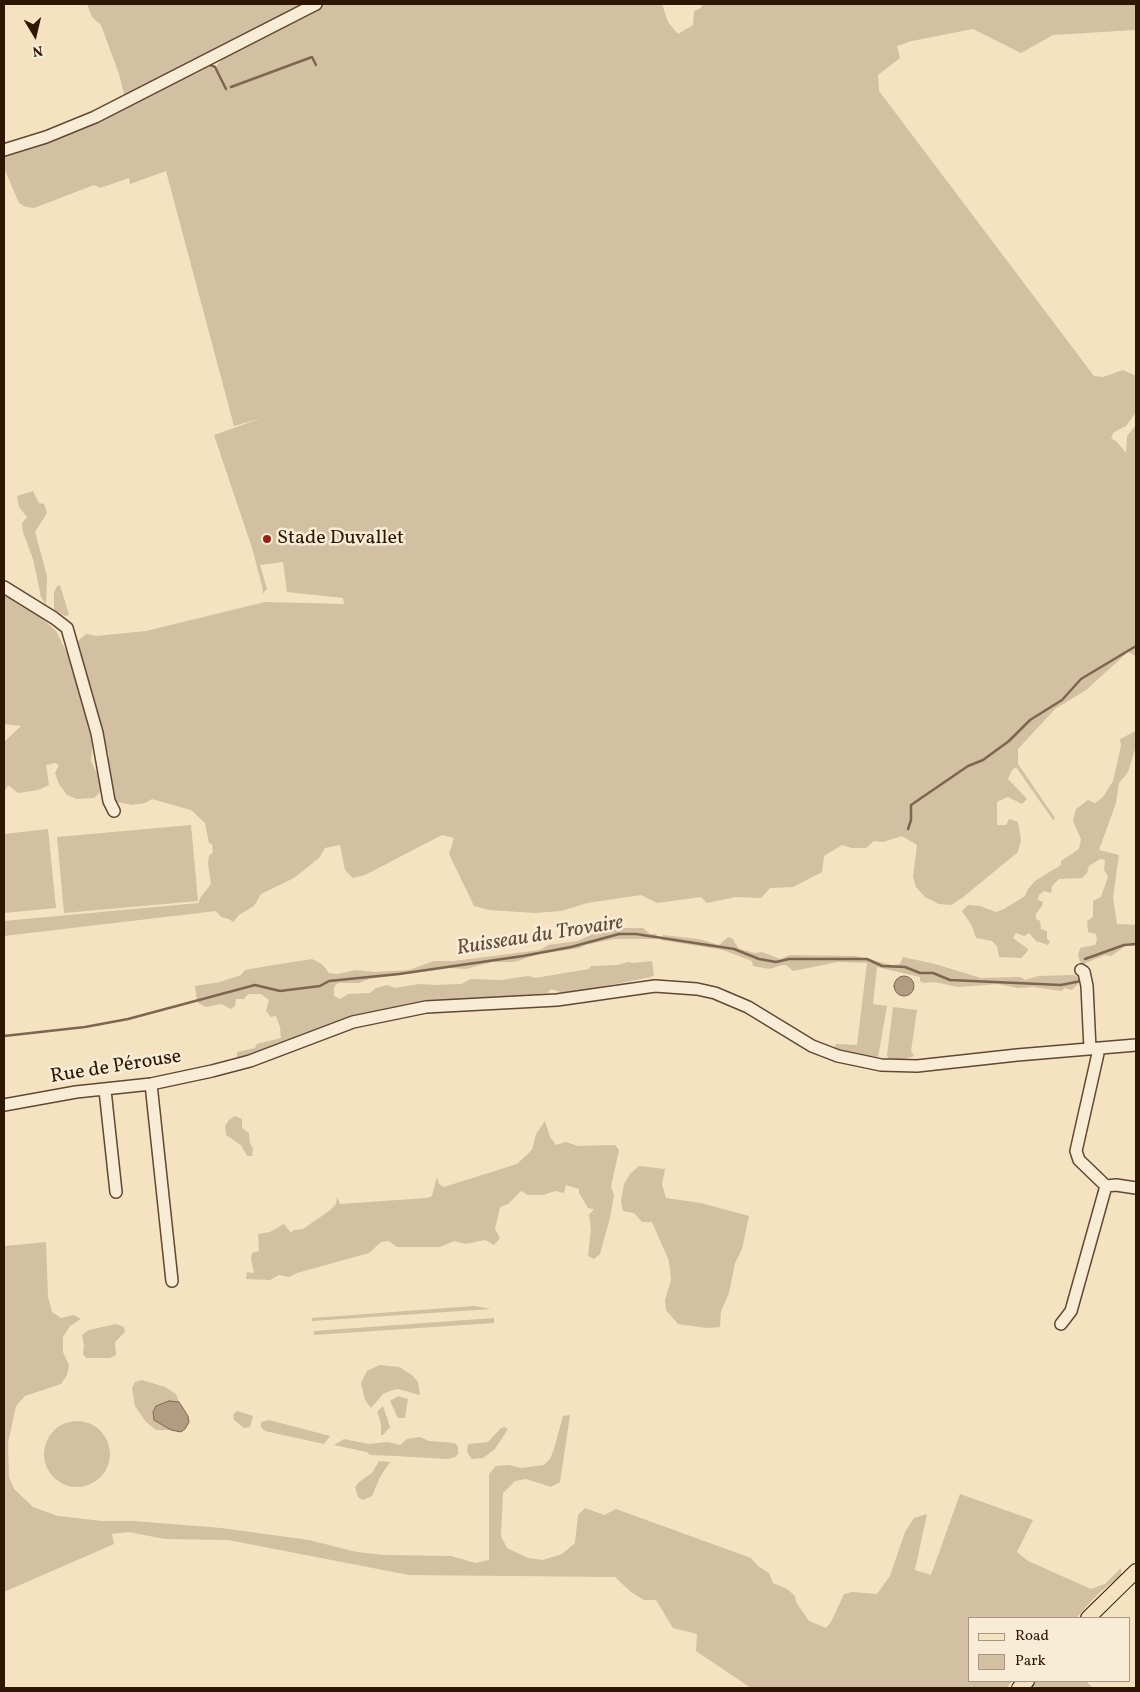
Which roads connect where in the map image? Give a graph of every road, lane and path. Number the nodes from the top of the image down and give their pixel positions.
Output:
1 (316, 4) edge
2 (4, 150) edge
3 (4, 587) edge
4 (114, 811) dead end
5 (1081, 970) dead end
6 (1136, 1045) edge
7 (1095, 1049) junction
8 (151, 1084) junction
9 (105, 1090) junction
10 (4, 1105) edge
11 (1106, 1186) junction
12 (1136, 1188) edge
13 (116, 1192) dead end
14 (172, 1281) dead end
15 (1061, 1324) dead end
16 (1136, 1571) edge
17 (1089, 1617) edge

1 - 2 street
3 - 4 street
5 - 7 street
6 - 7 street, Rue de Pérouse
7 - 8 street, Rue de Pérouse
7 - 11 street
8 - 9 street, Rue de Pérouse
8 - 14 street
9 - 10 street, Rue de Pérouse
9 - 13 street
11 - 12 street
11 - 15 street
16 - 17 main road

